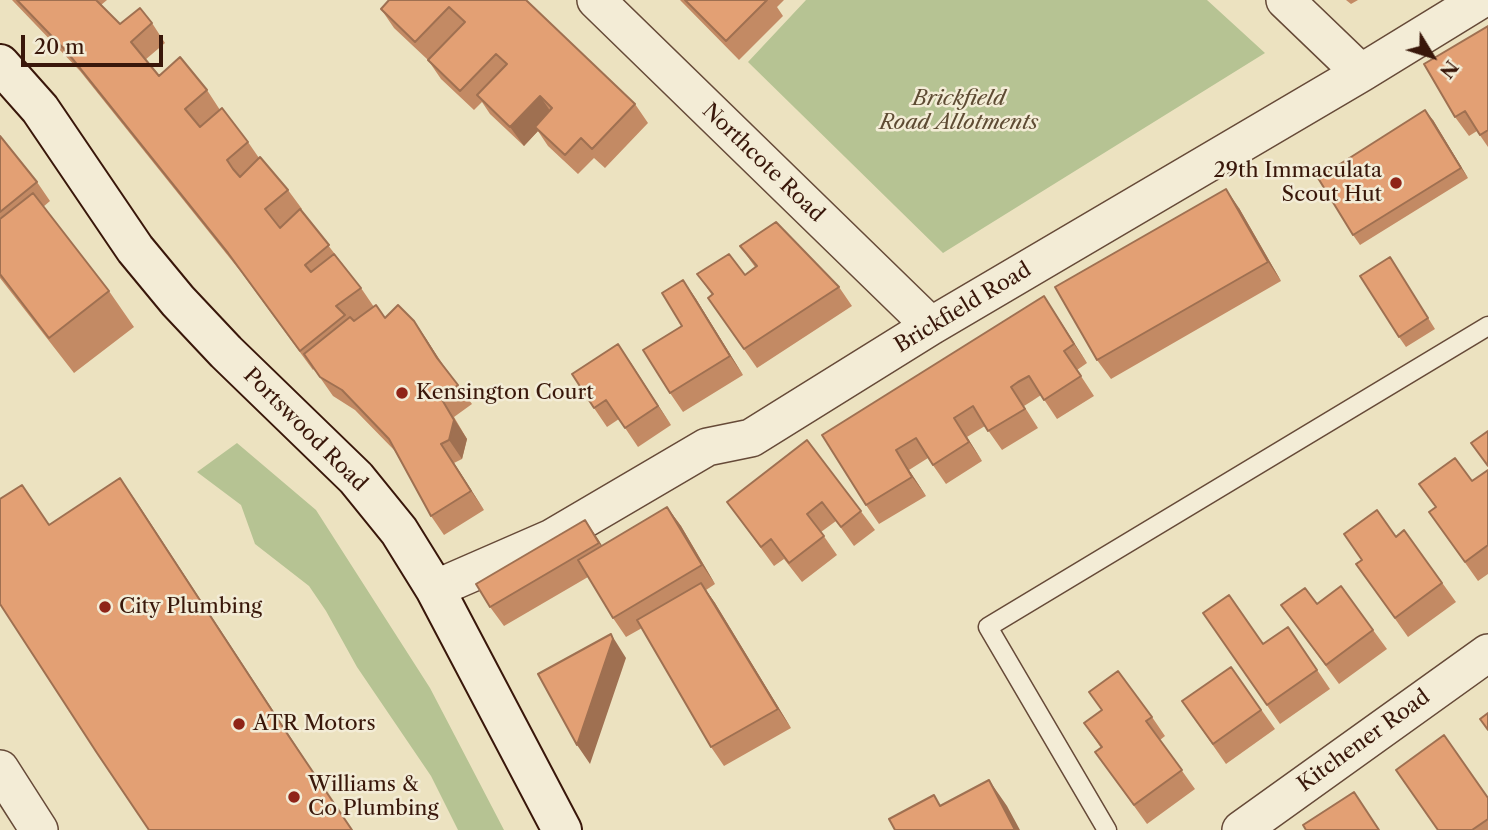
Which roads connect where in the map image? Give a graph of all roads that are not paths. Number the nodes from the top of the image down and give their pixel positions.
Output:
1 (596, 0) edge
2 (1285, 0) edge
3 (1480, 0) edge
4 (0, 64) edge
5 (1361, 73) junction
6 (931, 326) junction
7 (1488, 326) edge
8 (435, 589) junction
9 (1488, 653) edge
10 (0, 769) edge
11 (39, 830) edge
12 (562, 830) edge
13 (1107, 830) edge
14 (1241, 830) edge

1 - 6 street, Northcote Road
2 - 5 street
3 - 5 street, Brickfield Road
4 - 8 street, Portswood Road
5 - 6 street, Brickfield Road
6 - 8 street, Brickfield Road
7 - 13 lane
8 - 12 street, Portswood Road
9 - 14 street, Kitchener Road
10 - 11 street

